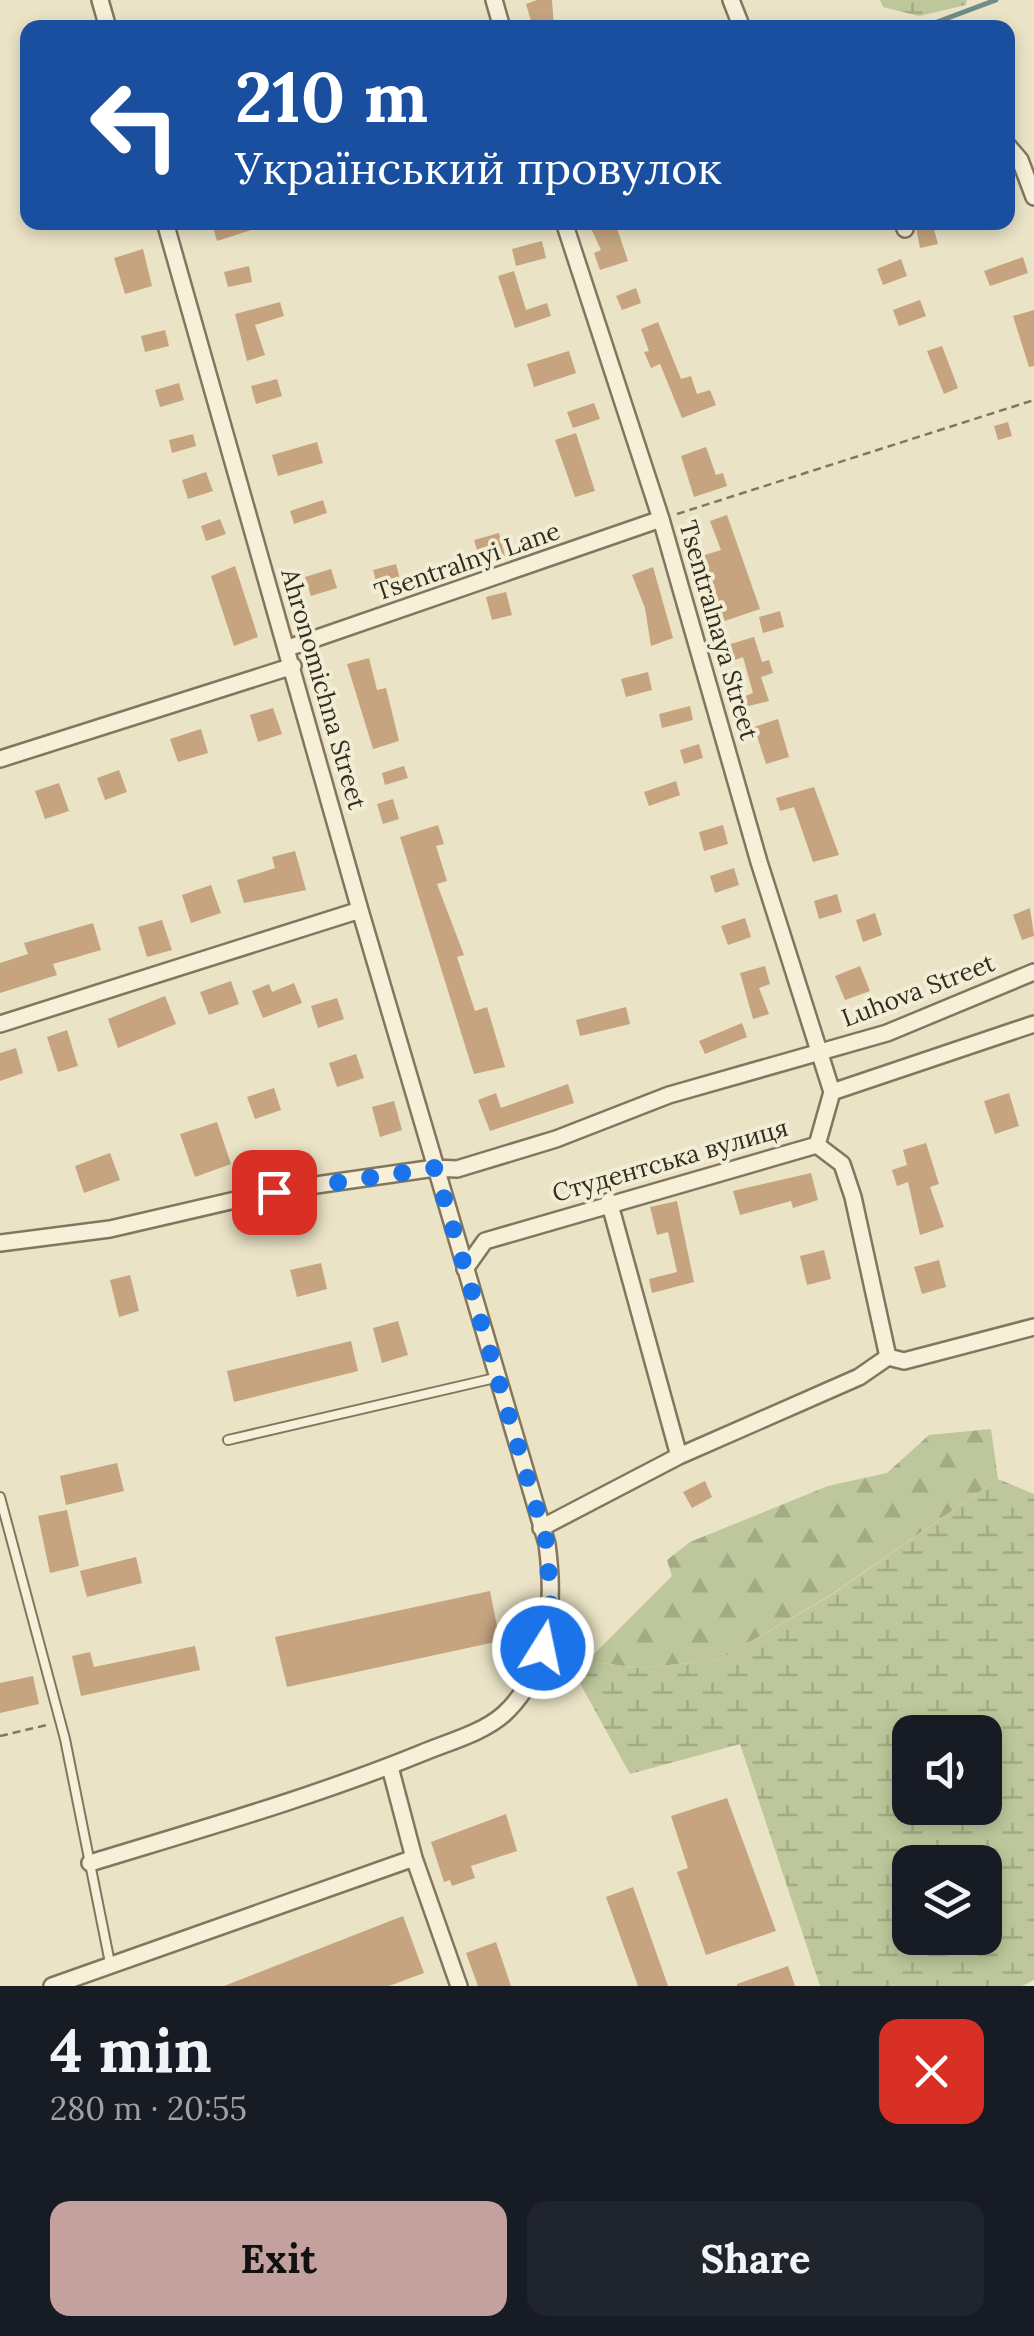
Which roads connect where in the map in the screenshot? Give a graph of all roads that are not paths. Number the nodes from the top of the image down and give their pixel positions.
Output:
1 (1015, 157) edge
2 (1034, 197) edge
3 (168, 230) edge
4 (567, 230) edge
5 (661, 519) junction
6 (288, 648) junction
7 (293, 666) junction
8 (0, 759) edge
9 (360, 910) junction
10 (1034, 972) edge
11 (0, 1024) edge
12 (1034, 1024) edge
13 (819, 1053) junction
14 (832, 1092) junction
15 (817, 1144) junction
16 (435, 1168) junction
17 (609, 1201) junction
18 (0, 1242) edge
19 (465, 1268) junction
20 (1034, 1327) edge
21 (888, 1357) junction
22 (495, 1378) junction
23 (228, 1440) dead end
24 (679, 1456) junction
25 (0, 1498) edge
26 (541, 1528) junction
27 (390, 1767) junction
28 (414, 1858) junction
29 (90, 1864) junction
30 (110, 1963) junction
31 (52, 1986) edge
32 (459, 1986) edge

1 - 2 street
3 - 6 street, Ahronomichna Street
4 - 5 street, Tsentralnaya Street
5 - 6 street, Tsentralnyi Lane
5 - 13 street, Tsentralnaya Street
6 - 7 street, Ahronomichna Street
7 - 8 street
7 - 9 street, Ahronomichna Street
9 - 11 street
9 - 16 street, Ahronomichna Street
10 - 13 street, Luhova Street
12 - 14 street
13 - 14 street, Tsentralnaya Street
13 - 16 street, Luhova Street
14 - 15 street, Студентська вулиця
15 - 17 street, Студентська вулиця
15 - 21 street
16 - 18 street, Luhova Street
16 - 19 street, Ahronomichna Street
17 - 19 street, Студентська вулиця
17 - 24 street
19 - 22 street, Ahronomichna Street
20 - 21 street
21 - 24 street
22 - 23 lane
22 - 26 street, Ahronomichna Street
24 - 26 street
25 - 29 lane
26 - 27 street, Ahronomichna Street
27 - 28 street
27 - 29 street, Ahronomichna Street
28 - 30 street
28 - 32 street
29 - 30 lane
30 - 31 street

